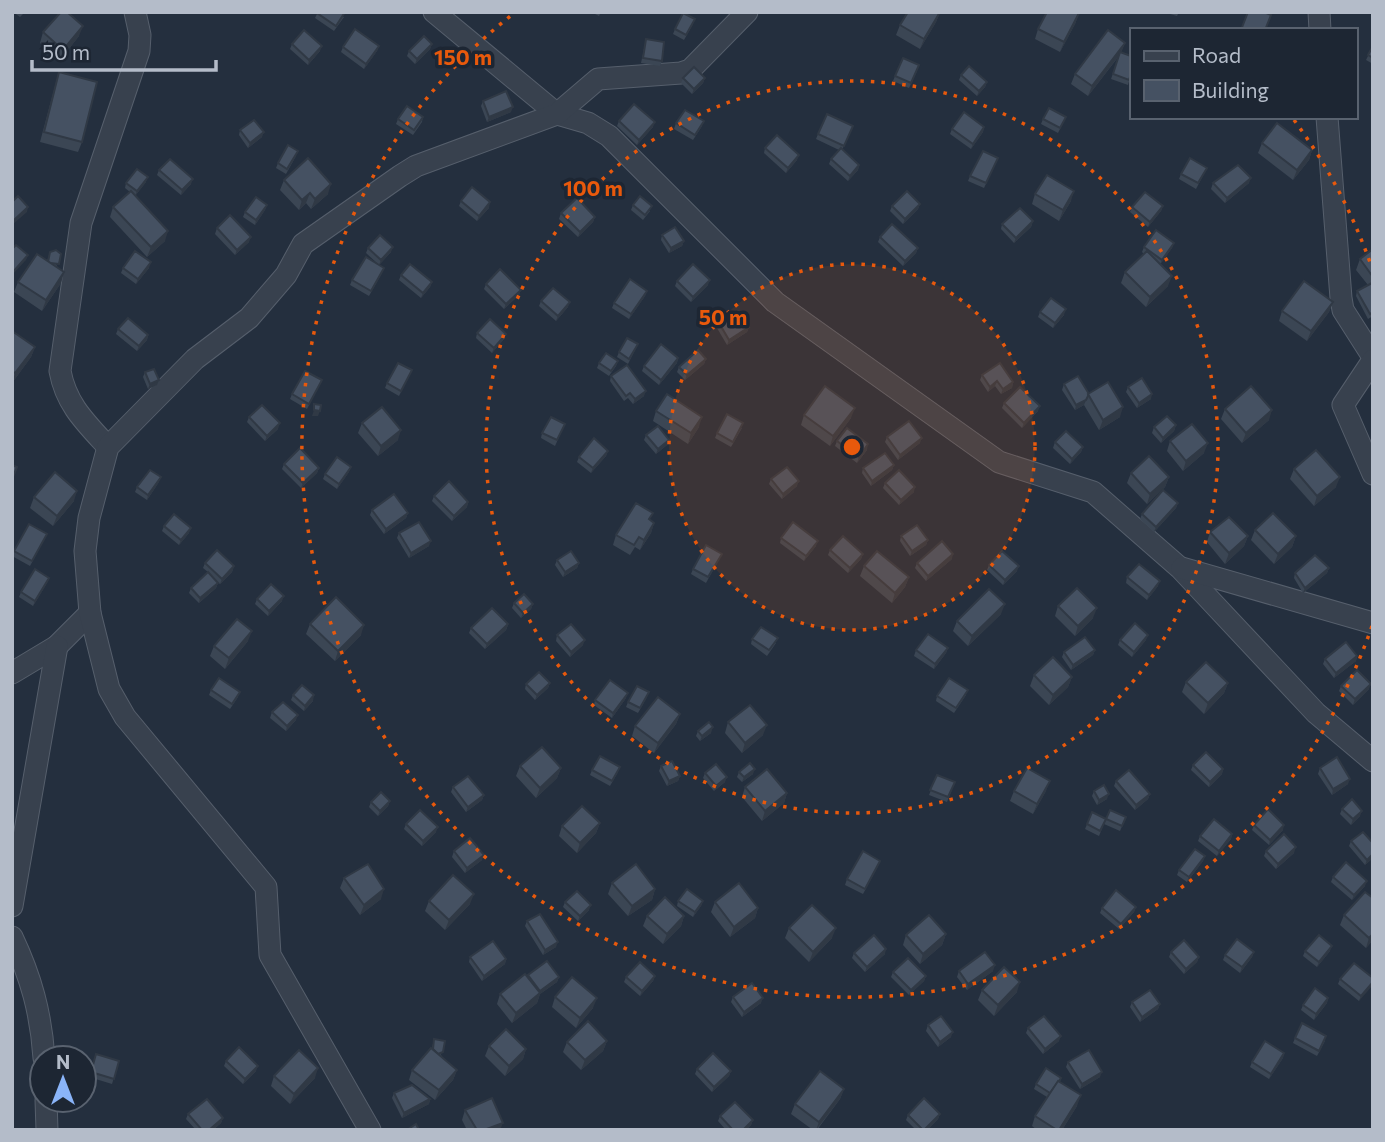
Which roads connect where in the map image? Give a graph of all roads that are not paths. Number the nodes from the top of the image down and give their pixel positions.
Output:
1 (135, 12) edge
2 (435, 12) edge
3 (747, 12) edge
4 (557, 114) junction
5 (1327, 119) edge
6 (1373, 359) edge
7 (108, 447) junction
8 (1373, 474) edge
9 (1180, 568) junction
10 (90, 613) junction
11 (1373, 623) edge
12 (57, 646) junction
13 (12, 673) edge
14 (1373, 761) edge
15 (12, 906) edge
16 (12, 937) edge
17 (42, 1044) edge
18 (370, 1130) edge

1 - 7 street
2 - 4 street
3 - 4 street
4 - 7 street
4 - 9 street
5 - 6 street
6 - 8 street
7 - 10 street
9 - 11 street
9 - 14 street
10 - 12 street
10 - 18 street
12 - 13 street
12 - 15 street
16 - 17 street

